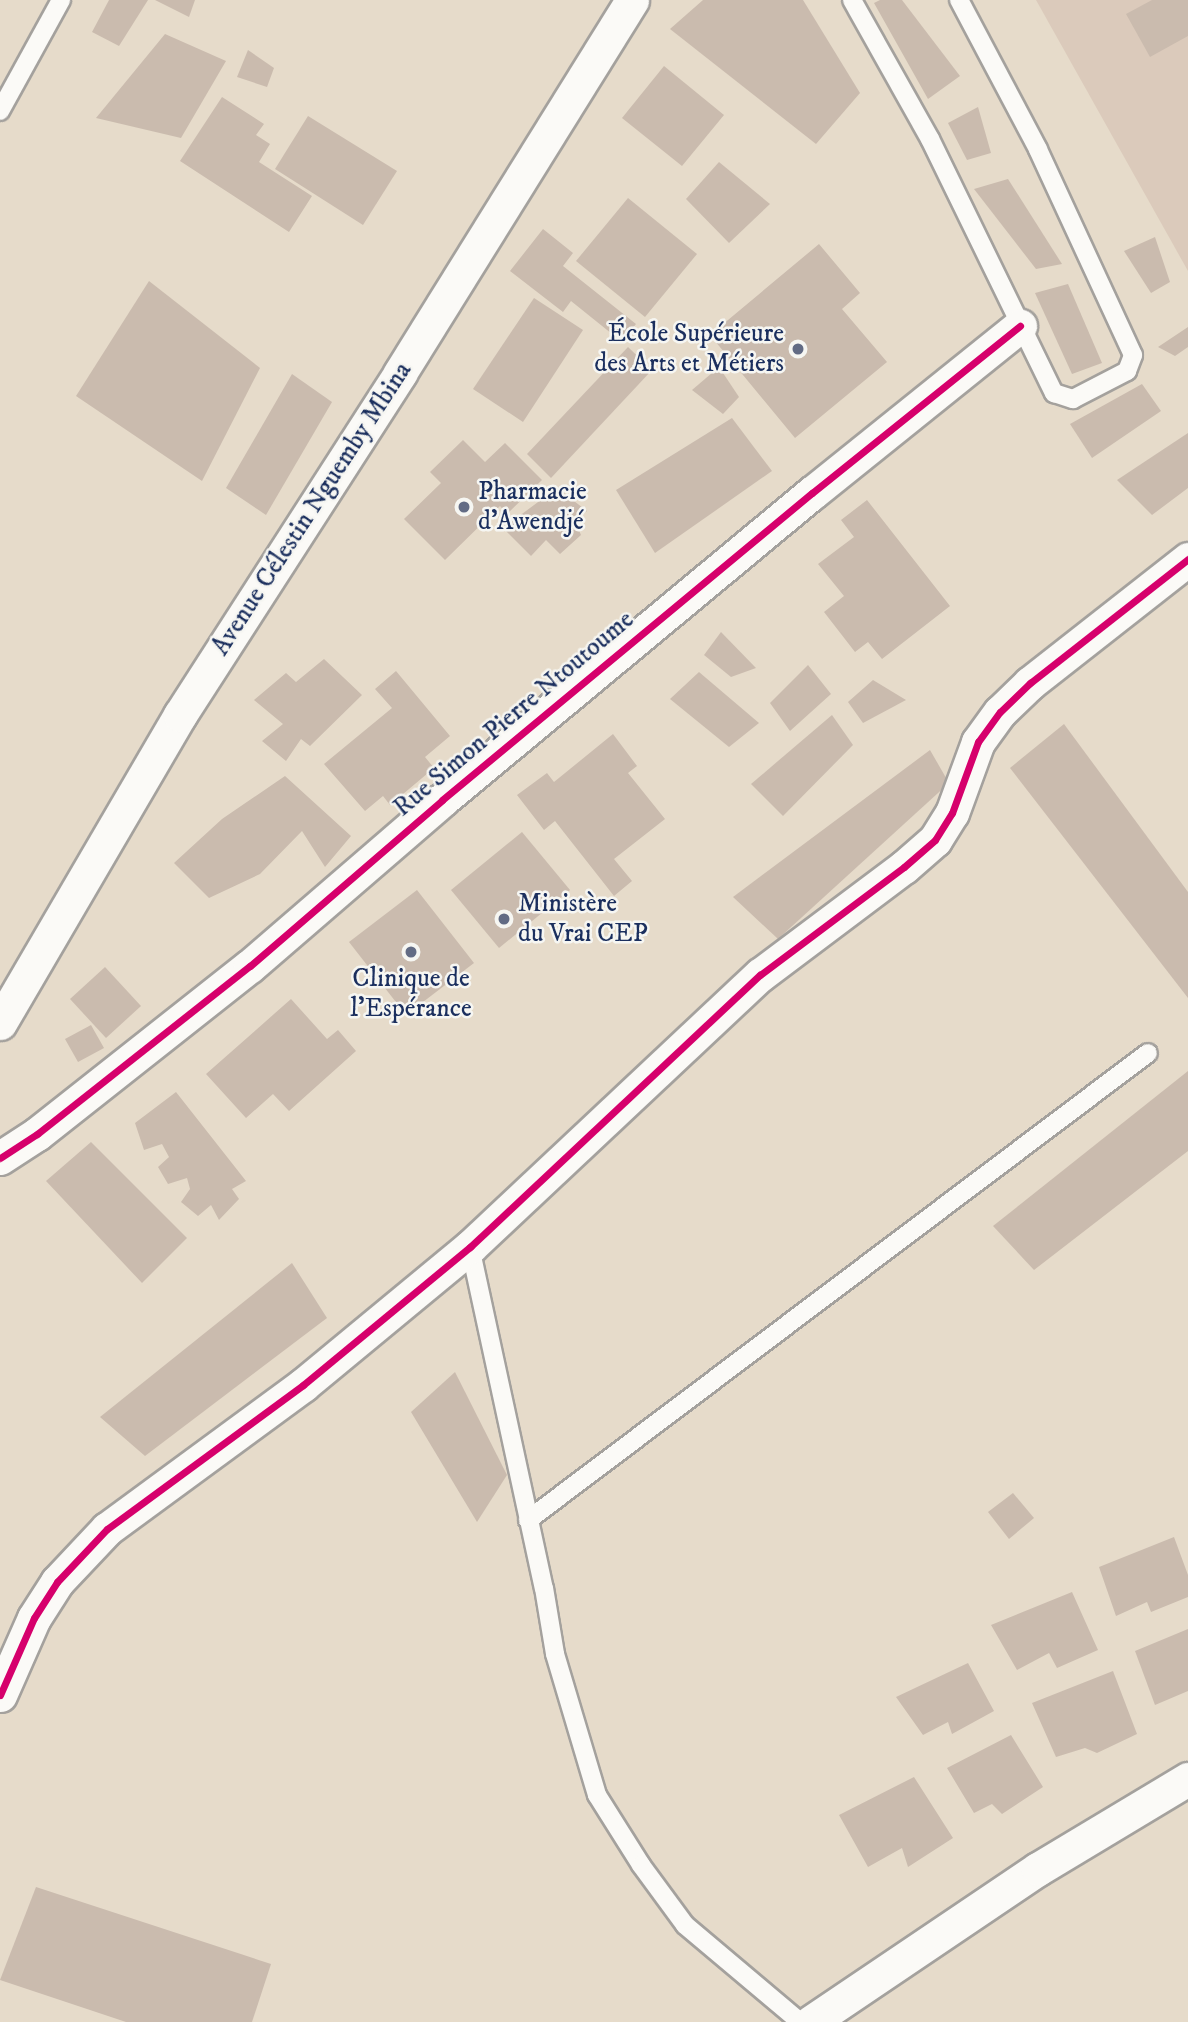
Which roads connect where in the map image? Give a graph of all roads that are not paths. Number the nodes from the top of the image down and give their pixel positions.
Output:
1 (61, 0) edge
2 (632, 0) edge
3 (852, 0) edge
4 (959, 0) edge
5 (0, 111) edge
6 (1020, 326) junction
7 (1188, 559) edge
8 (0, 1023) edge
9 (1148, 1053) dead end
10 (0, 1130) edge
11 (37, 1134) junction
12 (0, 1158) edge
13 (470, 1247) junction
14 (528, 1520) junction
15 (0, 1695) edge
16 (1188, 1779) edge
17 (800, 2022) edge
18 (811, 2022) edge

1 - 5 lane
2 - 8 street, Avenue Célestin Nguemby Mbina
3 - 6 lane
4 - 6 lane
6 - 11 street, Rue Simon Pierre Ntoutoume
7 - 13 street
9 - 14 lane
10 - 11 street
11 - 12 street, Rue Simon Pierre Ntoutoume
13 - 14 lane
13 - 15 street
14 - 17 lane
16 - 18 street

